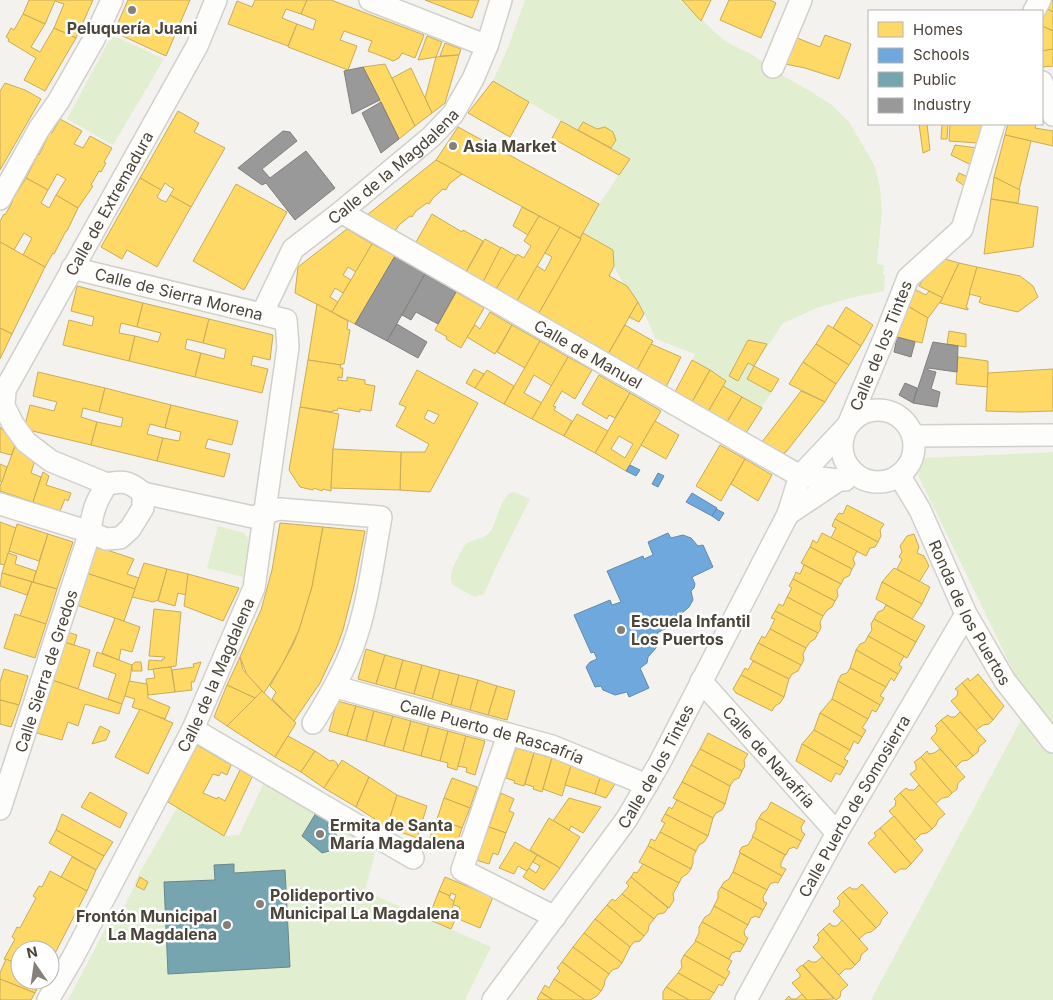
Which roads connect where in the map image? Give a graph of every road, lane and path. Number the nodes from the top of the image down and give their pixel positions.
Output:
1 (112, 0) edge
2 (216, 0) edge
3 (370, 0) edge
4 (501, 0) edge
5 (801, 0) edge
6 (487, 46) junction
7 (773, 67) dead end
8 (1043, 85) edge
9 (1053, 115) edge
10 (994, 125) edge
11 (0, 199) edge
12 (341, 212) junction
13 (72, 268) junction
14 (262, 314) junction
15 (286, 320) joint
16 (848, 425) junction
17 (1053, 435) edge
18 (913, 436) junction
19 (899, 475) junction
20 (800, 476) junction
21 (861, 478) junction
22 (840, 480) junction
23 (108, 484) junction
24 (143, 493) junction
25 (0, 504) edge
26 (264, 514) junction
27 (788, 514) junction
28 (90, 532) junction
29 (966, 614) junction
30 (701, 681) junction
31 (336, 687) junction
32 (313, 723) dead end
33 (193, 729) junction
34 (508, 735) junction
35 (1053, 742) edge
36 (7, 769) edge
37 (647, 784) junction
38 (0, 809) edge
39 (837, 833) junction
40 (413, 858) dead end
41 (556, 917) junction
42 (48, 1000) edge
43 (493, 1000) edge
44 (746, 1000) edge

1 - 11 street
2 - 13 street, Calle de Extremadura
3 - 6 street
4 - 6 street, Calle de la Magdalena
5 - 7 street
6 - 12 street, Calle de la Magdalena
8 - 9 street
10 - 16 street, Calle de los Tintes
12 - 14 street, Calle de la Magdalena
12 - 20 street, Calle de Manuel
13 - 14 street, Calle de Sierra Morena
13 - 23 street, Calle de Extremadura
14 - 15 street, Calle de Sierra Morena
15 - 26 street, Calle de la Magdalena
16 - 18 street
16 - 20 street, Calle de los Tintes
16 - 21 street
17 - 18 street
18 - 19 street
19 - 21 street
19 - 29 street, Ronda de los Puertos
20 - 22 street, Calle de Manuel
20 - 27 street, Calle de los Tintes
21 - 22 street, Calle de los Tintes
22 - 27 street, Calle de los Tintes
23 - 24 street
23 - 28 street
24 - 26 street
24 - 28 street
25 - 28 street
26 - 31 street
26 - 33 street, Calle de la Magdalena
27 - 30 street, Calle de los Tintes
28 - 36 street, Calle Sierra de Gredos
29 - 35 street, Ronda de los Puertos
29 - 39 street, Calle Puerto de Somosierra
30 - 37 street, Calle de los Tintes
30 - 39 street, Calle de Navafría
31 - 32 street
31 - 34 street, Calle Puerto de Rascafría
33 - 40 street
33 - 42 street, Calle de la Magdalena
34 - 37 street, Calle Puerto de Rascafría
34 - 41 street
36 - 38 street, Calle Sierra de Gredos
37 - 41 street, Calle de los Tintes
39 - 44 street, Calle Puerto de Somosierra
41 - 43 street, Calle de los Tintes

